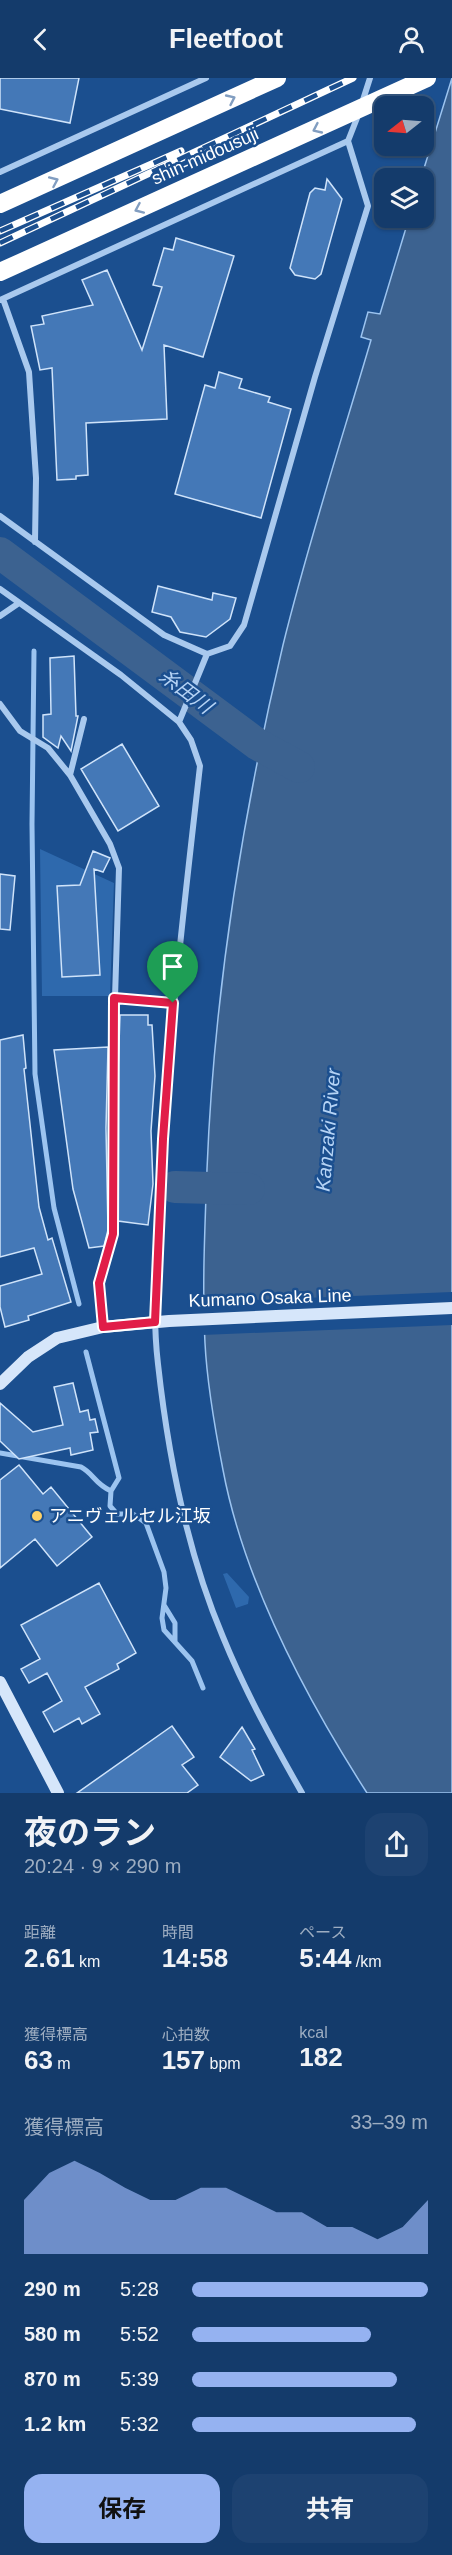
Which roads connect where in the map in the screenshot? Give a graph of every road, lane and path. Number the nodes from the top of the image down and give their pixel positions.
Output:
1 (206, 78) edge
2 (277, 78) edge
3 (370, 78) edge
4 (427, 78) edge
5 (348, 141) junction
6 (0, 172) edge
7 (0, 204) edge
8 (0, 272) edge
9 (1, 299) edge
10 (0, 516) edge
11 (35, 542) junction
12 (0, 589) edge
13 (20, 603) junction
14 (0, 616) edge
15 (207, 654) junction
16 (0, 704) edge
17 (84, 719) dead end
18 (179, 722) junction
19 (70, 775) junction
20 (114, 998) junction
21 (173, 1003) junction
22 (452, 1308) edge
23 (155, 1322) junction
24 (103, 1327) junction
25 (0, 1384) edge
26 (0, 1682) edge
27 (58, 1793) edge
28 (302, 1793) edge

1 - 6 street
7 -> 2 highway
3 - 5 street
4 -> 8 highway, shin-midousuji
5 - 9 street
5 - 15 street
9 - 11 street
10 - 11 street
11 - 15 street
12 - 13 street
13 - 14 street
13 - 18 street
15 - 18 street
16 - 19 street
17 - 19 street
18 - 21 street
19 - 20 street
20 - 21 street
20 - 24 street
21 - 23 street
22 - 23 main road, Kumano Osaka Line
23 - 24 main road, Kumano Osaka Line
23 - 28 street
24 - 25 main road, Kumano Osaka Line
26 - 27 main road

